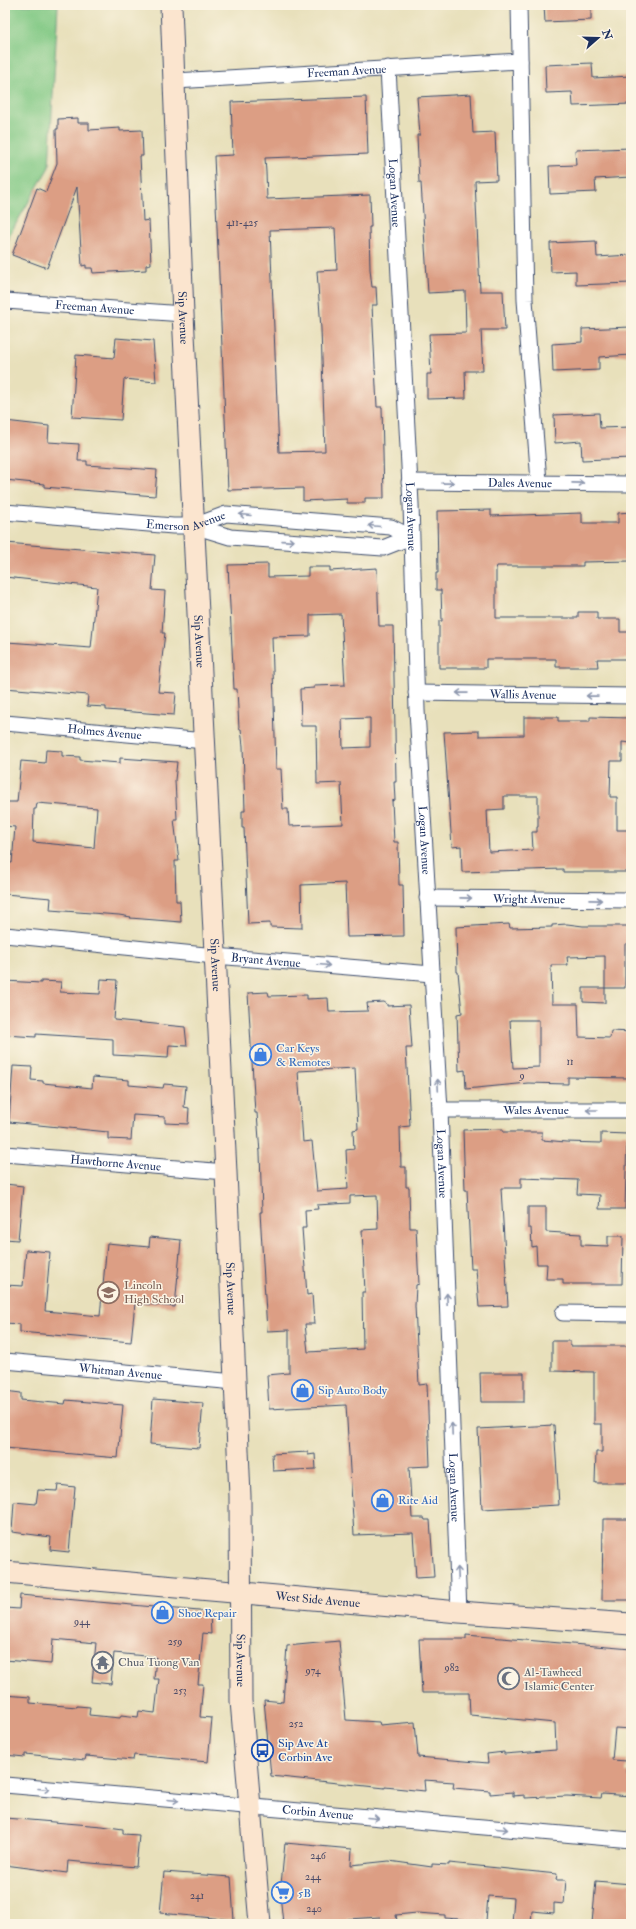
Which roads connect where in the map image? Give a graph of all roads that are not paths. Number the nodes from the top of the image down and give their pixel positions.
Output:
1 (171, 5) edge
2 (519, 5) edge
3 (520, 61) junction
4 (388, 68) junction
5 (175, 82) junction
6 (6, 301) edge
7 (183, 314) junction
8 (409, 482) junction
9 (539, 482) junction
10 (631, 484) edge
11 (5, 512) edge
12 (194, 526) junction
13 (411, 537) junction
14 (416, 692) junction
15 (631, 696) edge
16 (5, 723) edge
17 (205, 740) junction
18 (427, 898) junction
19 (631, 900) edge
20 (5, 935) edge
21 (215, 956) junction
22 (432, 974) junction
23 (440, 1110) junction
24 (631, 1110) edge
25 (5, 1154) edge
26 (226, 1172) junction
27 (563, 1314) dead end
28 (631, 1314) edge
29 (5, 1361) edge
30 (235, 1382) junction
31 (5, 1572) edge
32 (241, 1592) junction
33 (459, 1612) junction
34 (631, 1624) edge
35 (5, 1785) edge
36 (249, 1807) junction
37 (631, 1840) edge
38 (260, 1924) edge

1 - 5 street, Sip Avenue
2 - 3 street
3 - 4 street, Freeman Avenue
3 - 9 street
4 - 5 street, Freeman Avenue
4 - 8 street, Logan Avenue
5 - 7 street, Sip Avenue
6 - 7 street, Freeman Avenue
7 - 12 street, Sip Avenue
8 -> 9 street, Dales Avenue
8 - 13 street, Logan Avenue
9 -> 10 street, Dales Avenue
11 - 12 street, Emerson Avenue
12 -> 13 street
13 -> 12 street, Emerson Avenue
12 - 17 street, Sip Avenue
13 - 14 street, Logan Avenue
15 -> 14 street, Wallis Avenue
14 - 18 street, Logan Avenue
16 - 17 street, Holmes Avenue
17 - 21 street, Sip Avenue
18 -> 19 street, Wright Avenue
18 - 22 street, Logan Avenue
20 - 21 street, Bryant Avenue
21 -> 22 street, Bryant Avenue
21 - 26 street, Sip Avenue
23 -> 22 street, Logan Avenue
24 -> 23 street, Wales Avenue
33 -> 23 street, Logan Avenue
25 - 26 street, Hawthorne Avenue
26 - 30 street, Sip Avenue
27 - 28 street
29 - 30 street, Whitman Avenue
30 - 32 street, Sip Avenue
31 - 32 street, West Side Avenue
32 - 33 street, West Side Avenue
32 - 36 street, Sip Avenue
33 - 34 street, West Side Avenue
35 -> 36 street, Corbin Avenue
36 -> 37 street, Corbin Avenue
36 - 38 street, Sip Avenue

